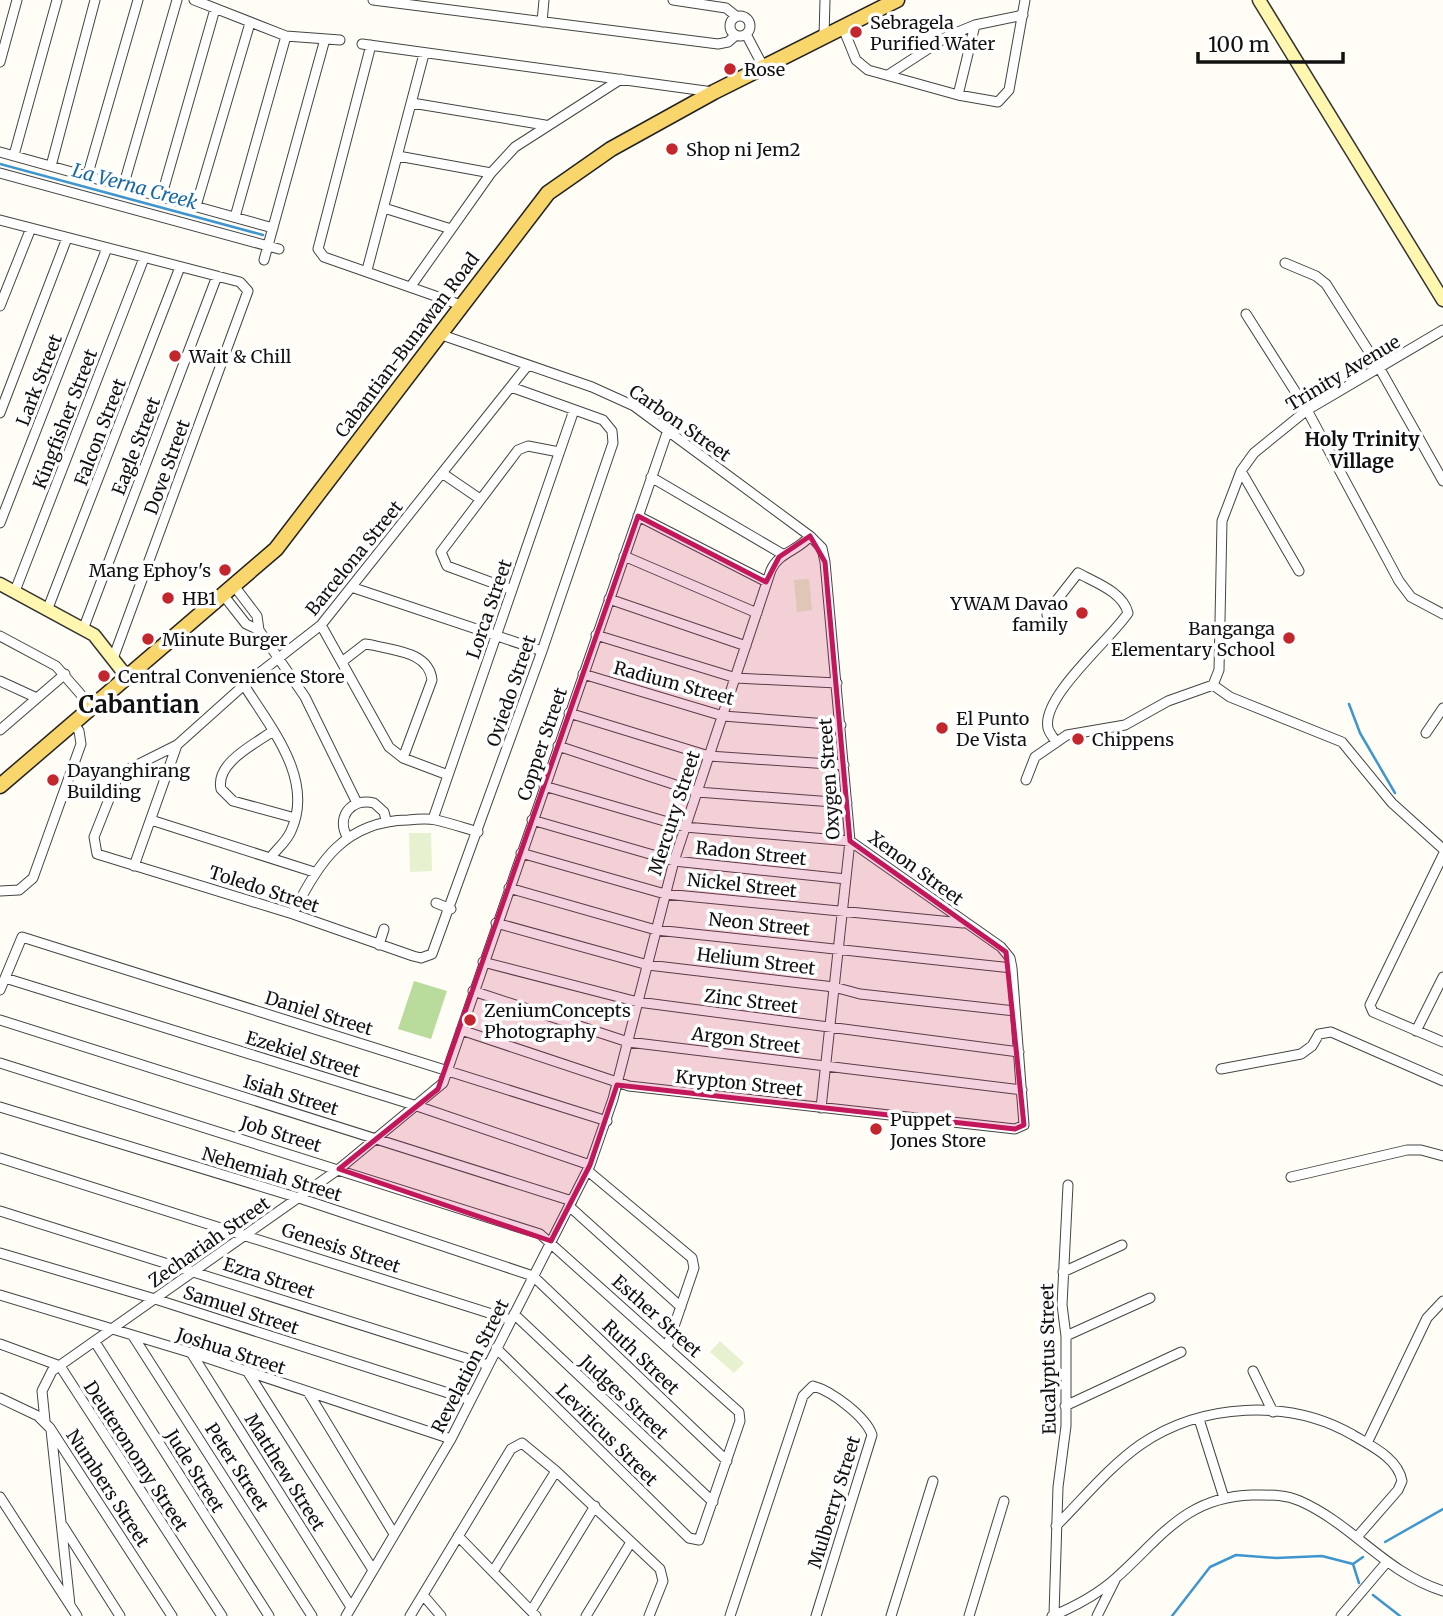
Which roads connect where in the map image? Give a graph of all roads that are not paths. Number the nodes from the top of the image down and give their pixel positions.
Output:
1 (17, 0) edge
2 (57, 0) edge
3 (95, 0) edge
4 (138, 0) edge
5 (177, 0) edge
6 (194, 0) edge
7 (373, 0) edge
8 (544, 0) edge
9 (673, 0) edge
10 (825, 0) edge
11 (897, 0) edge
12 (1026, 0) edge
13 (1259, 0) edge
14 (881, 4) edge
15 (215, 9) junction
16 (1023, 15) junction
17 (736, 16) junction
18 (542, 22) junction
19 (250, 23) junction
20 (975, 25) junction
21 (843, 28) junction
22 (741, 35) junction
23 (286, 36) junction
24 (824, 37) junction
25 (325, 39) junction
26 (341, 40) dead end
27 (424, 54) junction
28 (0, 62) edge
29 (764, 68) junction
30 (888, 75) junction
31 (621, 78) junction
32 (714, 92) junction
33 (958, 95) junction
34 (412, 103) junction
35 (545, 125) junction
36 (0, 152) edge
37 (14, 155) junction
38 (398, 156) junction
39 (51, 166) junction
40 (0, 173) edge
41 (491, 173) junction
42 (87, 177) junction
43 (123, 187) junction
44 (161, 198) junction
45 (196, 206) junction
46 (384, 208) junction
47 (235, 217) junction
48 (0, 220) edge
49 (31, 228) junction
50 (273, 228) junction
51 (451, 229) junction
52 (67, 238) junction
53 (268, 246) junction
54 (107, 248) junction
55 (279, 249) dead end
56 (144, 258) junction
57 (264, 260) dead end
58 (1285, 263) dead end
59 (180, 267) junction
60 (367, 270) junction
61 (217, 276) junction
62 (411, 286) junction
63 (1443, 300) edge
64 (461, 305) junction
65 (0, 306) edge
66 (1246, 314) dead end
67 (1443, 330) edge
68 (439, 334) junction
69 (528, 365) junction
70 (1380, 369) junction
71 (511, 387) junction
72 (574, 410) junction
73 (1307, 410) junction
74 (0, 413) edge
75 (667, 430) junction
76 (559, 452) junction
77 (1241, 471) junction
78 (442, 472) junction
79 (651, 477) junction
80 (1443, 481) edge
81 (481, 499) junction
82 (638, 516) junction
83 (0, 523) edge
84 (810, 536) junction
85 (784, 555) junction
86 (624, 556) junction
87 (1299, 571) dead end
88 (767, 582) junction
89 (0, 584) edge
90 (354, 588) junction
91 (512, 590) junction
92 (15, 591) junction
93 (230, 592) junction
94 (609, 599) junction
95 (48, 608) junction
96 (757, 613) junction
97 (1443, 614) edge
98 (1056, 624) dead end
99 (321, 625) junction
100 (84, 627) junction
101 (596, 635) junction
102 (0, 636) edge
103 (496, 636) junction
104 (746, 646) junction
105 (542, 651) junction
106 (114, 656) junction
107 (279, 658) junction
108 (343, 661) junction
109 (65, 674) junction
110 (583, 674) junction
111 (127, 677) junction
112 (736, 678) junction
113 (0, 681) edge
114 (837, 683) junction
115 (244, 685) junction
116 (1213, 685) junction
117 (37, 698) junction
118 (91, 706) junction
119 (1443, 708) edge
120 (569, 713) junction
121 (723, 716) junction
122 (72, 722) junction
123 (841, 724) junction
124 (2, 726) edge
125 (273, 731) junction
126 (1426, 733) dead end
127 (1056, 742) junction
128 (177, 745) junction
129 (558, 746) junction
130 (709, 756) junction
131 (403, 758) junction
132 (844, 765) junction
133 (448, 775) junction
134 (1026, 780) dead end
135 (0, 786) edge
136 (544, 786) junction
137 (697, 792) junction
138 (357, 803) junction
139 (847, 803) junction
140 (295, 818) junction
141 (433, 819) junction
142 (151, 820) junction
143 (387, 820) junction
144 (532, 820) junction
145 (685, 827) junction
146 (478, 832) junction
147 (348, 838) junction
148 (850, 841) junction
149 (94, 849) joint
150 (1443, 849) edge
151 (521, 853) junction
152 (1443, 855) edge
153 (271, 857) junction
154 (674, 861) junction
155 (134, 866) junction
156 (314, 872) junction
157 (1439, 874) edge
158 (846, 879) junction
159 (509, 888) junction
160 (0, 891) edge
161 (665, 894) junction
162 (436, 903) dead end
163 (450, 909) junction
164 (842, 911) junction
165 (293, 914) junction
166 (496, 923) junction
167 (965, 923) junction
168 (384, 929) dead end
169 (656, 930) junction
170 (379, 945) junction
171 (838, 948) junction
172 (426, 957) joint
173 (483, 962) junction
174 (1011, 963) junction
175 (648, 965) junction
176 (1443, 977) edge
177 (5, 978) junction
178 (834, 986) junction
179 (0, 990) edge
180 (473, 991) junction
181 (638, 1002) junction
182 (1015, 1012) junction
183 (0, 1020) edge
184 (830, 1026) junction
185 (461, 1030) junction
186 (1416, 1031) junction
187 (628, 1042) junction
188 (1443, 1042) edge
189 (1019, 1052) junction
190 (0, 1063) edge
191 (826, 1065) junction
192 (1221, 1069) dead end
193 (448, 1070) junction
194 (1443, 1080) edge
195 (617, 1082) junction
196 (1022, 1090) junction
197 (417, 1106) junction
198 (0, 1107) edge
199 (821, 1108) junction
200 (607, 1121) junction
201 (376, 1138) junction
202 (1443, 1156) edge
203 (0, 1157) edge
204 (589, 1168) junction
205 (339, 1169) junction
206 (1292, 1177) dead end
207 (1068, 1185) dead end
208 (299, 1198) junction
209 (570, 1204) junction
210 (0, 1211) edge
211 (247, 1234) junction
212 (551, 1241) junction
213 (1122, 1245) dead end
214 (0, 1253) edge
215 (195, 1271) junction
216 (1063, 1272) junction
217 (533, 1276) junction
218 (0, 1295) edge
219 (1150, 1298) dead end
220 (155, 1299) junction
221 (1443, 1301) edge
222 (681, 1307) junction
223 (512, 1317) junction
224 (112, 1329) junction
225 (133, 1336) junction
226 (1066, 1336) junction
227 (94, 1342) junction
228 (0, 1344) edge
229 (667, 1347) junction
230 (496, 1348) junction
231 (1181, 1352) dead end
232 (192, 1353) junction
233 (488, 1365) junction
234 (60, 1366) junction
235 (1253, 1371) dead end
236 (249, 1374) junction
237 (308, 1392) junction
238 (0, 1398) edge
239 (470, 1401) junction
240 (1066, 1406) junction
241 (1272, 1412) junction
242 (1199, 1419) junction
243 (48, 1425) junction
244 (451, 1438) junction
245 (1367, 1443) junction
246 (727, 1461) junction
247 (556, 1471) junction
248 (933, 1481) dead end
249 (0, 1497) edge
250 (1224, 1498) junction
251 (1004, 1501) dead end
252 (713, 1502) junction
253 (595, 1506) junction
254 (61, 1524) junction
255 (1056, 1526) junction
256 (394, 1534) junction
257 (458, 1536) junction
258 (1357, 1537) junction
259 (631, 1542) junction
260 (1386, 1563) junction
261 (373, 1570) junction
262 (494, 1570) junction
263 (1116, 1579) junction
264 (1443, 1591) edge
265 (423, 1595) junction
266 (70, 1605) junction
267 (348, 1612) edge
268 (533, 1613) edge
269 (77, 1616) edge
270 (120, 1616) edge
271 (172, 1616) edge
272 (222, 1616) edge
273 (269, 1616) edge
274 (312, 1616) edge
275 (410, 1616) edge
276 (442, 1616) edge
277 (586, 1616) edge
278 (649, 1616) edge
279 (730, 1616) edge
280 (816, 1616) edge
281 (891, 1616) edge
282 (969, 1616) edge
283 (1053, 1616) edge
284 (1097, 1616) edge
285 (1341, 1616) edge

1 - 28 street
2 - 37 street
3 - 39 street
4 - 42 street
5 - 43 street
6 - 15 street
7 - 18 street
8 - 18 street
9 - 17 street
10 - 24 street
11 - 14 main road, Cabantian-Bunawan Road
12 - 16 street
13 - 63 main road
14 - 21 main road, Cabantian-Bunawan Road
15 - 19 street
15 - 44 street
16 - 20 street
16 - 33 street
17 - 22 street
17 - 22 street
18 - 22 street
19 - 23 street
19 - 45 street
20 - 30 street
20 - 33 street
21 - 24 main road, Cabantian-Bunawan Road
21 - 30 street
22 - 29 street
23 - 25 street
23 - 47 street
24 - 29 main road, Cabantian-Bunawan Road
25 - 26 street
25 - 50 street
27 - 31 street
27 - 34 street
27 - 60 street
29 - 32 main road, Cabantian-Bunawan Road
30 - 33 street
31 - 32 street
31 - 35 street
32 - 64 main road, Cabantian-Bunawan Road
34 - 35 street
34 - 38 street
35 - 41 street
36 - 37 street
37 - 39 street
38 - 41 street
38 - 46 street
39 - 42 street
40 - 53 street
41 - 51 street
42 - 43 street
43 - 44 street
44 - 45 street
45 - 47 street
46 - 51 street
46 - 60 street
47 - 50 street
48 - 49 street
49 - 52 street
49 - 65 street
50 - 53 street
51 - 62 street
52 - 54 street
52 - 74 street
53 - 55 street
53 - 57 street
54 - 56 street
54 - 83 street, Lark Street
56 - 59 street
56 - 92 street, Kingfisher Street
58 - 70 street
59 - 61 street
59 - 95 street, Falcon Street
60 - 62 street
61 - 100 street, Eagle Street
61 - 106 street, Dove Street
62 - 64 street
64 - 68 main road, Cabantian-Bunawan Road
66 - 73 street
67 - 70 street, Trinity Avenue
68 - 69 street, Carbon Street
68 - 93 main road, Cabantian-Bunawan Road
69 - 71 street, Barcelona Street
69 - 75 street, Carbon Street
70 - 73 street, Trinity Avenue
70 - 80 street
71 - 72 street
71 - 78 street, Barcelona Street
72 - 76 street, Lorca Street
72 - 105 street, Oviedo Street
73 - 77 street, Trinity Avenue
73 - 97 street
75 - 79 street, Copper Street
75 - 84 street, Carbon Street
76 - 81 street
76 - 91 street, Lorca Street
77 - 87 street
77 - 116 street, Trinity Avenue
78 - 81 street
78 - 90 street, Barcelona Street
79 - 82 street, Copper Street
79 - 85 street
81 - 91 street
82 - 86 street, Copper Street
82 - 88 street
84 - 85 street, Mercury Street
84 - 114 street, Oxygen Street
85 - 88 street, Mercury Street
86 - 94 street, Copper Street
86 - 96 street
88 - 96 street, Mercury Street
89 - 92 main road
90 - 99 street, Barcelona Street
90 - 103 street
91 - 103 street, Lorca Street
92 - 95 main road
93 - 107 street
93 - 111 main road, Cabantian-Bunawan Road
94 - 101 street, Copper Street
94 - 104 street
95 - 100 main road
96 - 104 street, Mercury Street
98 - 127 street
99 - 107 street, Barcelona Street
99 - 108 street
100 - 106 main road
101 - 110 street, Copper Street
101 - 112 street
102 - 109 street
103 - 105 street
103 - 133 street, Lorca Street
104 - 112 street, Mercury Street
105 - 146 street, Oviedo Street
106 - 111 main road
107 - 115 street, Barcelona Street
107 - 138 street
108 - 131 street
108 - 131 street
109 - 117 street
109 - 118 street
110 - 120 street, Copper Street
110 - 121 street, Radium Street
111 - 118 main road, Cabantian-Bunawan Road
112 - 114 street
112 - 121 street, Mercury Street
113 - 117 street
114 - 123 street, Oxygen Street
115 - 125 street
115 - 128 street, Barcelona Street
116 - 127 street
116 - 150 street
117 - 124 street
118 - 122 main road, Cabantian-Bunawan Road
119 - 126 street
120 - 129 street, Copper Street
120 - 130 street
121 - 123 street, Radium Street
121 - 130 street, Mercury Street
122 - 135 main road, Cabantian-Bunawan Road
122 - 160 street
123 - 132 street, Oxygen Street
125 - 140 street
125 - 140 street
127 - 134 street
128 - 142 street
128 - 149 street, Barcelona Street
129 - 136 street, Copper Street
129 - 137 street
130 - 132 street
130 - 137 street, Mercury Street
131 - 133 street
132 - 139 street, Oxygen Street
133 - 141 street, Lorca Street
136 - 144 street, Copper Street
136 - 145 street, Xenon Street
137 - 139 street
137 - 145 street, Mercury Street
138 - 143 street
138 - 147 street
139 - 148 street, Oxygen Street
140 - 153 street
141 - 143 street
141 - 146 street
142 - 153 street
142 - 155 street
143 - 147 street
144 - 151 street, Copper Street
144 - 154 street, Radon Street
145 - 148 street, Xenon Street
145 - 154 street, Mercury Street
146 - 163 street, Oviedo Street
147 - 156 street
148 - 158 street, Oxygen Street
148 - 167 street, Xenon Street
149 - 155 street, Toledo Street
151 - 159 street, Copper Street
151 - 161 street, Nickel Street
152 - 157 street
153 - 156 street
154 - 158 street, Radon Street
154 - 161 street, Mercury Street
155 - 165 street, Toledo Street
156 - 165 street
157 - 186 street
158 - 164 street, Oxygen Street
159 - 166 street, Copper Street
159 - 169 street, Neon Street
161 - 164 street, Nickel Street
161 - 169 street, Mercury Street
162 - 163 street
163 - 172 street, Oviedo Street
164 - 167 street, Nickel Street
164 - 171 street, Oxygen Street
165 - 170 street, Toledo Street
166 - 173 street, Copper Street
166 - 175 street, Helium Street
167 - 174 street, Xenon Street
168 - 170 street
169 - 171 street, Neon Street
169 - 175 street, Mercury Street
170 - 172 street, Toledo Street
171 - 174 street, Neon Street
171 - 178 street, Oxygen Street
173 - 180 street, Copper Street
173 - 181 street, Zinc Street
174 - 182 street
175 - 178 street, Helium Street
175 - 181 street, Mercury Street
176 - 186 street
177 - 179 street
177 - 193 street, Daniel Street
177 - 197 street, Ezekiel Street
178 - 182 street, Helium Street
178 - 184 street, Oxygen Street
180 - 185 street, Copper Street
180 - 187 street, Argon Street
181 - 184 street, Zinc Street
181 - 187 street, Mercury Street
182 - 189 street
183 - 201 street, Isiah Street
184 - 189 street, Zinc Street
184 - 191 street, Oxygen Street
185 - 193 street, Copper Street
185 - 195 street, Krypton Street
186 - 188 street
187 - 191 street, Argon Street
187 - 195 street, Mercury Street
189 - 196 street
190 - 205 street, Job Street
191 - 196 street, Argon Street
191 - 199 street, Oxygen Street
192 - 194 street
193 - 197 street, Zechariah Street
193 - 200 street, Daniel Street
195 - 199 street, Krypton Street
195 - 200 street, Mercury Street
196 - 199 street, Krypton Street
197 - 201 street, Zechariah Street
197 - 204 street, Ezekiel Street
198 - 208 street, Nehemiah Street
200 - 204 street, Revelation Street
201 - 205 street, Zechariah Street
201 - 209 street, Isiah Street
202 - 206 street
203 - 211 street, Genesis Street
204 - 209 street, Revelation Street
204 - 222 street
205 - 208 street, Zechariah Street
205 - 212 street, Job Street
207 - 216 street, Eucalyptus Street
208 - 211 street, Zechariah Street
208 - 217 street, Nehemiah Street
209 - 212 street, Revelation Street
209 - 222 street
210 - 215 street, Ezra Street
211 - 215 street, Zechariah Street
211 - 223 street, Genesis Street
212 - 217 street, Revelation Street
212 - 229 street, Esther Street
213 - 216 street
214 - 220 street, Samuel Street
215 - 220 street, Zechariah Street
215 - 233 street, Ezra Street
216 - 226 street, Eucalyptus Street
217 - 223 street, Revelation Street
217 - 246 street, Ruth Street
218 - 224 street, Joshua Street
219 - 226 street
220 - 224 street, Zechariah Street
220 - 239 street, Samuel Street
221 - 245 street
222 - 229 street
223 - 230 street, Revelation Street
223 - 252 street, Judges Street
224 - 225 street, Joshua Street
224 - 227 street, Zechariah Street
225 - 232 street, Joshua Street
225 - 274 street, Peter Street
226 - 240 street, Eucalyptus Street
227 - 234 street, Zechariah Street
227 - 273 street, Jude Street
228 - 234 street
229 - 246 street, Esther Street
230 - 233 street, Revelation Street
230 - 252 street, Leviticus Street
231 - 240 street
232 - 236 street, Joshua Street
232 - 267 street, Matthew Street
233 - 239 street, Revelation Street
234 - 243 street, Zechariah Street
234 - 272 street, Deuteronomy Street
235 - 241 street
236 - 237 street, Joshua Street
236 - 261 street
237 - 244 street, Joshua Street
237 - 256 street
238 - 243 street, Numbers Street
239 - 244 street, Revelation Street
240 - 255 street, Eucalyptus Street
241 - 242 street
241 - 245 street
242 - 250 street
242 - 255 street
243 - 254 street, Zechariah Street
243 - 271 street, Numbers Street
244 - 256 street, Revelation Street
245 - 258 street
246 - 252 street
247 - 253 street
247 - 257 street
247 - 262 street
248 - 281 street
249 - 266 street
250 - 258 street
250 - 263 street
251 - 282 street
253 - 259 street
253 - 268 street
254 - 266 street, Zechariah Street
254 - 270 street
255 - 283 street, Eucalyptus Street
256 - 261 street, Revelation Street
257 - 262 street
257 - 265 street
258 - 260 street
259 - 277 street
259 - 278 street
260 - 264 street
260 - 285 street
261 - 267 street, Revelation Street
262 - 268 street
263 - 283 street
263 - 284 street
265 - 275 street
265 - 276 street
266 - 269 street
279 - 280 street, Mulberry Street

